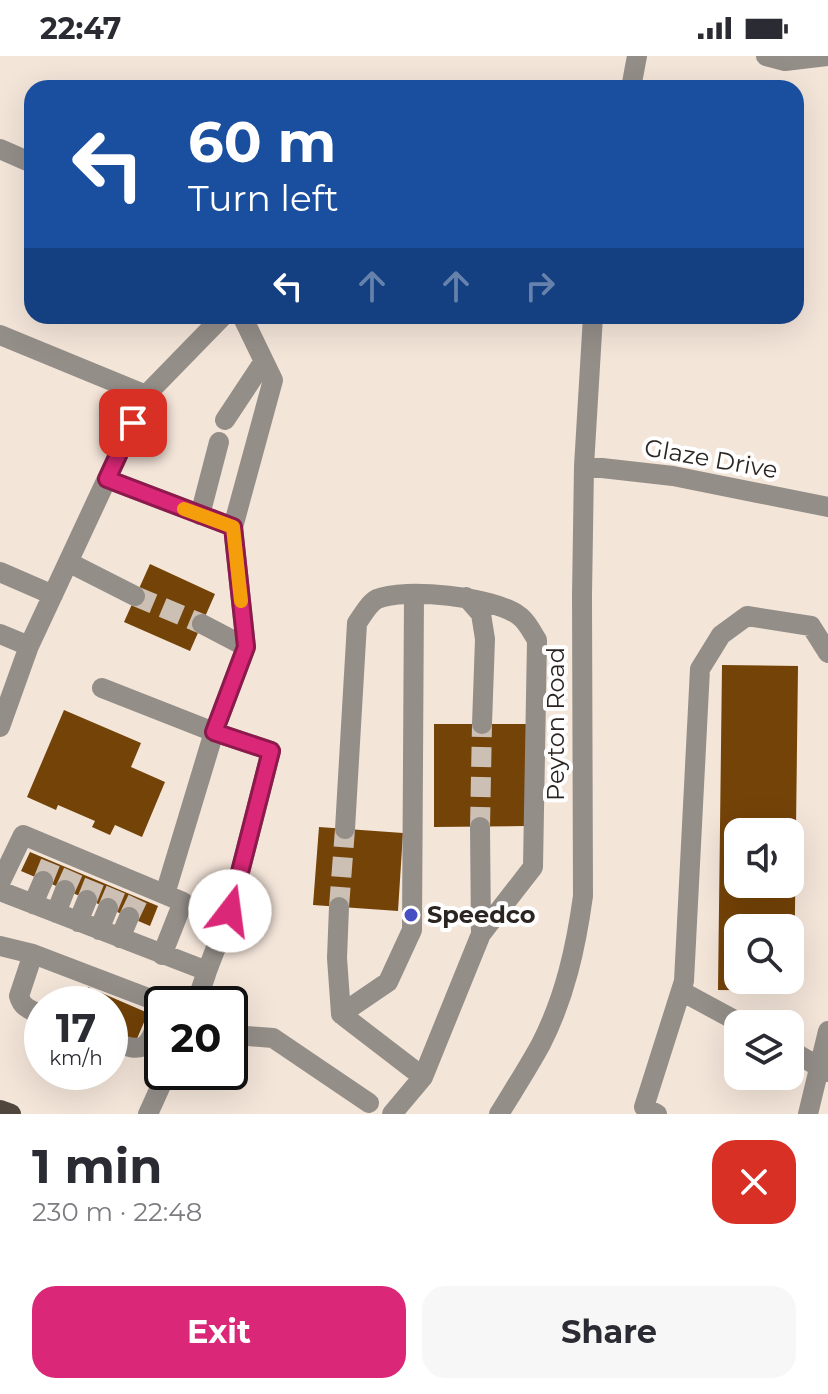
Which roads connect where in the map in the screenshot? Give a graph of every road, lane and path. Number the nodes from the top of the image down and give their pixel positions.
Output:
1 (637, 56) edge
2 (766, 56) edge
3 (828, 56) edge
4 (632, 80) edge
5 (0, 149) edge
6 (24, 160) edge
7 (215, 324) edge
8 (246, 324) edge
9 (593, 324) edge
10 (0, 335) edge
11 (264, 361) junction
12 (146, 395) junction
13 (225, 420) dead end
14 (219, 442) dead end
15 (584, 466) junction
16 (107, 479) junction
17 (828, 507) edge
18 (200, 515) junction
19 (233, 527) junction
20 (68, 562) junction
21 (0, 572) edge
22 (53, 595) junction
23 (414, 595) junction
24 (135, 596) tunnel mouth
25 (466, 597) junction
26 (202, 624) tunnel mouth
27 (0, 634) edge
28 (29, 646) junction
29 (246, 647) junction
30 (828, 653) edge
31 (102, 688) dead end
32 (482, 724) tunnel mouth
33 (0, 727) edge
34 (214, 732) junction
35 (480, 827) tunnel mouth
36 (345, 829) tunnel mouth
37 (43, 881) tunnel mouth
38 (0, 883) edge
39 (65, 890) tunnel mouth
40 (0, 891) edge
41 (165, 894) junction
42 (87, 900) tunnel mouth
43 (33, 904) junction
44 (339, 907) tunnel mouth
45 (108, 908) tunnel mouth
46 (56, 913) junction
47 (129, 917) tunnel mouth
48 (78, 922) junction
49 (99, 930) junction
50 (481, 934) junction
51 (120, 938) junction
52 (0, 946) edge
53 (33, 954) junction
54 (162, 955) junction
55 (207, 971) junction
56 (202, 986) edge
57 (681, 991) junction
58 (144, 996) edge
59 (24, 1006) edge
60 (341, 1014) junction
61 (724, 1014) edge
62 (828, 1031) edge
63 (248, 1036) edge
64 (804, 1058) edge
65 (824, 1069) edge
66 (423, 1077) junction
67 (159, 1090) edge
68 (369, 1103) dead end
69 (0, 1110) edge
70 (648, 1112) edge
71 (11, 1114) edge
72 (148, 1114) edge
73 (392, 1114) edge
74 (499, 1114) edge
75 (808, 1114) edge

1 - 4 street
2 - 3 street
5 - 6 street
7 - 12 street
8 - 11 street
9 - 15 street, Peyton Road
10 - 12 street
11 - 13 street
11 - 19 street
12 - 16 street
14 - 18 street
15 - 17 street, Glaze Drive
15 - 74 street, Peyton Road
16 - 18 street
16 - 20 street
18 - 19 street
19 - 29 street
20 - 22 street
20 - 24 street
21 - 22 street
22 - 28 street
23 - 25 street
23 - 36 street
23 - 60 street
25 - 32 street
25 - 50 street
26 - 29 street
27 - 28 street
28 - 33 street
29 - 34 street
30 - 57 street
31 - 34 street
34 - 41 street
34 - 55 street
35 - 50 street
37 - 43 street
38 - 41 street
39 - 46 street
40 - 43 street
41 - 54 street
42 - 48 street
43 - 46 street
44 - 60 street
45 - 49 street
46 - 48 street
47 - 51 street
48 - 49 street
49 - 51 street
50 - 66 street
51 - 54 street
52 - 53 street
53 - 58 street
53 - 59 street
54 - 55 street
55 - 56 street
57 - 61 street
57 - 70 street
60 - 66 street
62 - 65 street
63 - 68 street
64 - 65 street
65 - 75 street
66 - 73 street
67 - 72 street
69 - 71 main road

